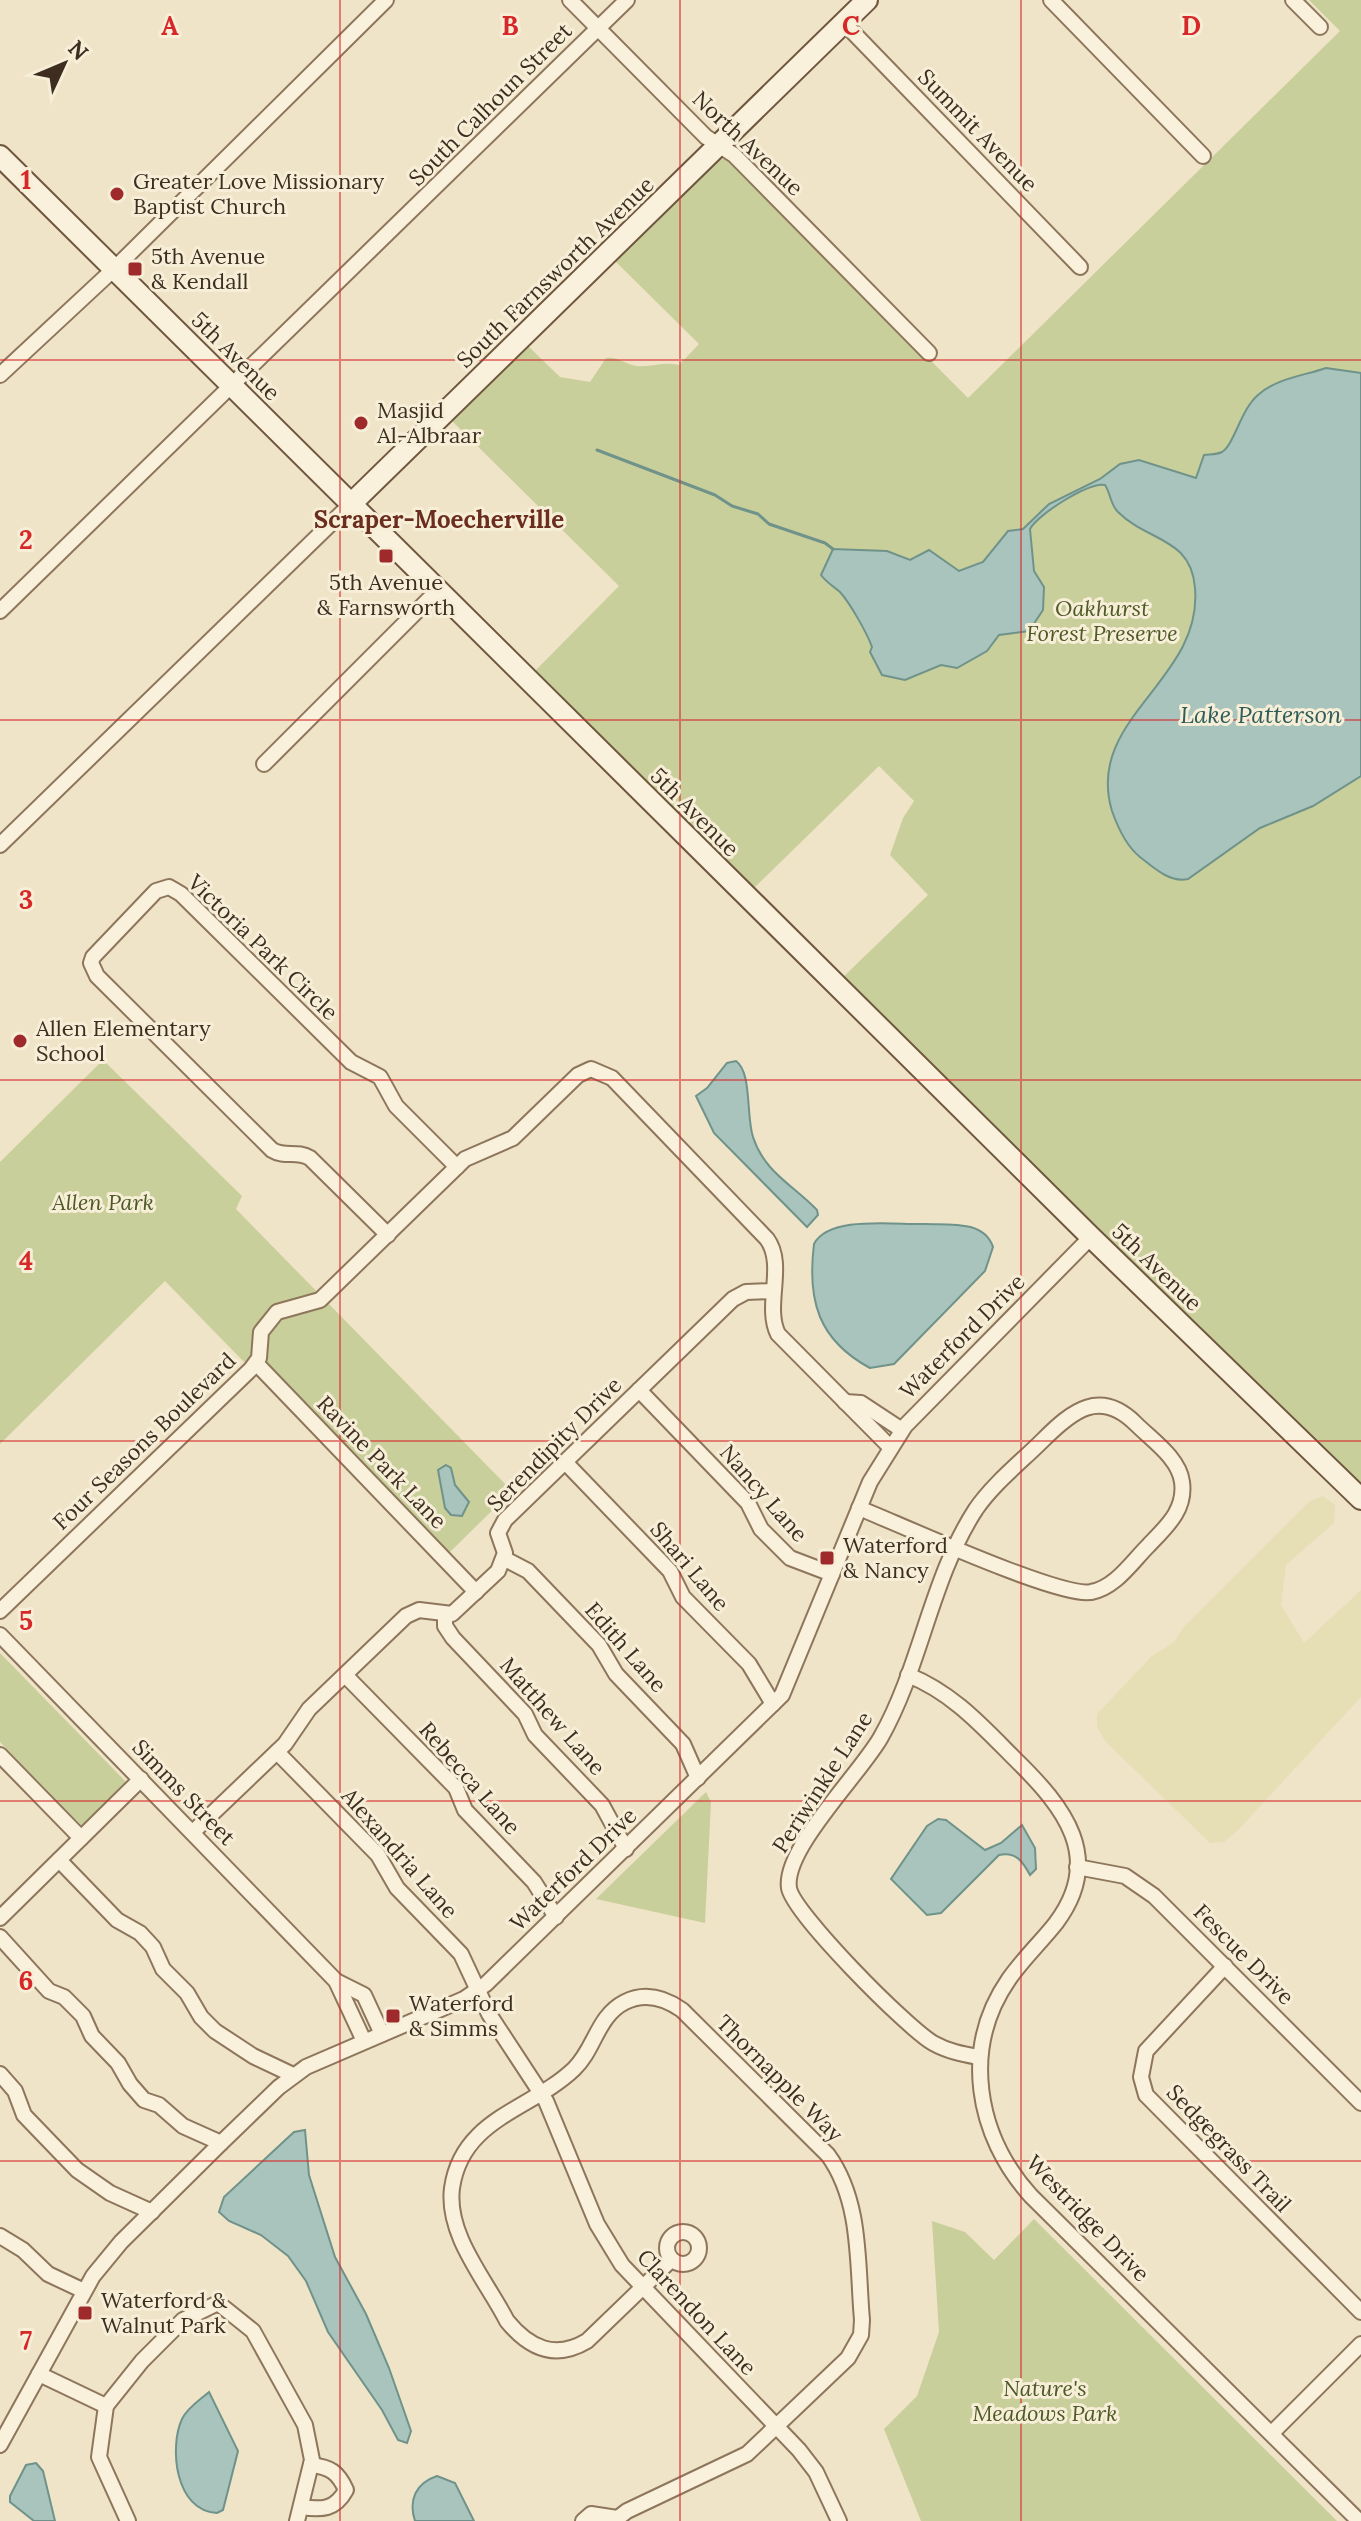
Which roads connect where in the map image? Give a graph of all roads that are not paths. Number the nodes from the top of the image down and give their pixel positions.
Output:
1 (386, 0) edge
2 (570, 0) edge
3 (627, 0) edge
4 (867, 0) edge
5 (1051, 0) edge
6 (1293, 0) edge
7 (844, 23) junction
8 (1320, 27) dead end
9 (597, 28) junction
10 (719, 146) junction
11 (0, 156) edge
12 (1203, 156) dead end
13 (1080, 267) dead end
14 (114, 269) junction
15 (929, 353) dead end
16 (0, 375) edge
17 (232, 385) junction
18 (351, 504) junction
19 (437, 591) junction
20 (0, 611) edge
21 (264, 764) dead end
22 (0, 845) edge
23 (457, 1167) junction
24 (388, 1235) junction
25 (1091, 1237) junction
26 (773, 1291) junction
27 (256, 1363) junction
28 (639, 1390) junction
29 (845, 1402) junction
30 (902, 1430) junction
31 (889, 1446) junction
32 (565, 1462) junction
33 (1361, 1499) edge
34 (859, 1508) junction
35 (957, 1547) junction
36 (505, 1559) junction
37 (832, 1574) junction
38 (476, 1592) junction
39 (0, 1611) edge
40 (445, 1616) junction
41 (0, 1635) edge
42 (345, 1675) junction
43 (908, 1675) junction
44 (773, 1704) junction
45 (277, 1752) junction
46 (0, 1755) edge
47 (698, 1778) junction
48 (141, 1779) junction
49 (193, 1832) junction
50 (81, 1838) junction
51 (626, 1849) junction
52 (59, 1860) junction
53 (1077, 1867) junction
54 (556, 1917) junction
55 (0, 1918) edge
56 (0, 1937) edge
57 (1225, 1966) junction
58 (336, 1981) junction
59 (478, 1990) junction
60 (382, 2034) junction
61 (364, 2041) junction
62 (978, 2057) junction
63 (0, 2074) edge
64 (293, 2075) junction
65 (541, 2093) junction
66 (1361, 2103) edge
67 (221, 2143) junction
68 (152, 2212) junction
69 (0, 2236) edge
70 (671, 2260) dead end
71 (641, 2287) junction
72 (84, 2291) junction
73 (1361, 2312) edge
74 (1361, 2344) edge
75 (39, 2374) junction
76 (106, 2406) junction
77 (777, 2427) junction
78 (1272, 2433) junction
79 (0, 2445) edge
80 (311, 2465) junction
81 (299, 2514) edge
82 (616, 2520) edge
83 (128, 2521) edge
84 (583, 2521) edge
85 (839, 2521) edge
86 (1359, 2521) edge

1 - 14 street
2 - 9 street, North Avenue
3 - 9 street, South Calhoun Street
4 - 7 street, South Farnsworth Avenue
5 - 12 street
6 - 8 street
7 - 10 street, South Farnsworth Avenue
7 - 13 street, Summit Avenue
9 - 10 street, North Avenue
9 - 17 street, South Calhoun Street
10 - 15 street, North Avenue
10 - 18 street, South Farnsworth Avenue
11 - 14 street, 5th Avenue
14 - 16 street
14 - 17 street, 5th Avenue
17 - 18 street, 5th Avenue
17 - 20 street, South Calhoun Street
18 - 19 street, 5th Avenue
18 - 22 street, South Farnsworth Avenue
19 - 21 street
19 - 25 street, 5th Avenue
23 - 24 street, Four Seasons Boulevard
23 - 24 street, Victoria Park Circle
23 - 26 street, Four Seasons Boulevard
24 - 27 street, Four Seasons Boulevard
25 - 30 street, Waterford Drive
25 - 33 street, 5th Avenue
26 - 28 street, Serendipity Drive
26 - 29 street, Four Seasons Boulevard
27 - 38 street, Ravine Park Lane
27 - 39 street, Four Seasons Boulevard
28 - 32 street, Serendipity Drive
28 - 37 street, Nancy Lane
29 - 30 street, Four Seasons Boulevard
29 - 31 street, Four Seasons Boulevard
30 - 31 street, Waterford Drive
31 - 34 street, Waterford Drive
32 - 36 street, Serendipity Drive
32 - 44 street, Shari Lane
34 - 35 street
34 - 37 street, Waterford Drive
35 - 35 street
35 - 43 street, Periwinkle Lane
36 - 38 street
36 - 47 street, Edith Lane
37 - 44 street, Waterford Drive
38 - 40 street
40 - 42 street
40 - 51 street, Matthew Lane
41 - 48 street, Simms Street
42 - 45 street
42 - 54 street, Rebecca Lane
43 - 53 street, Westridge Drive
43 - 62 street, Periwinkle Lane
44 - 47 street, Waterford Drive
45 - 49 street
45 - 59 street, Alexandria Lane
46 - 50 street
47 - 51 street, Waterford Drive
48 - 49 street, Simms Street
48 - 50 street
49 - 58 street, Simms Street
50 - 52 street
51 - 54 street, Waterford Drive
52 - 55 street
52 - 64 street
53 - 57 street, Fescue Drive
53 - 62 street, Westridge Drive
54 - 59 street, Waterford Drive
56 - 67 street
57 - 66 street, Fescue Drive
57 - 73 street, Sedgegrass Trail
58 - 60 street, Simms Street
58 - 61 street, Simms Street
59 - 60 street, Waterford Drive
59 - 65 street, Clarendon Lane
60 - 61 street, Waterford Drive
61 - 64 street, Waterford Drive
62 - 78 street, Westridge Drive
63 - 68 street
64 - 67 street, Waterford Drive
65 - 71 street, Clarendon Lane
65 - 71 street, Thornapple Way
65 - 77 street, Thornapple Way
67 - 68 street, Waterford Drive
68 - 72 street, Waterford Drive
69 - 72 street
70 - 71 street
71 - 77 street, Clarendon Lane
72 - 75 street, Waterford Drive
74 - 78 street
75 - 76 street
75 - 79 street, Waterford Drive
76 - 80 street
76 - 83 street
77 - 82 street, Thornapple Way
77 - 85 street, Clarendon Lane
78 - 86 street, Westridge Drive
80 - 81 street
80 - 81 street
82 - 84 street

